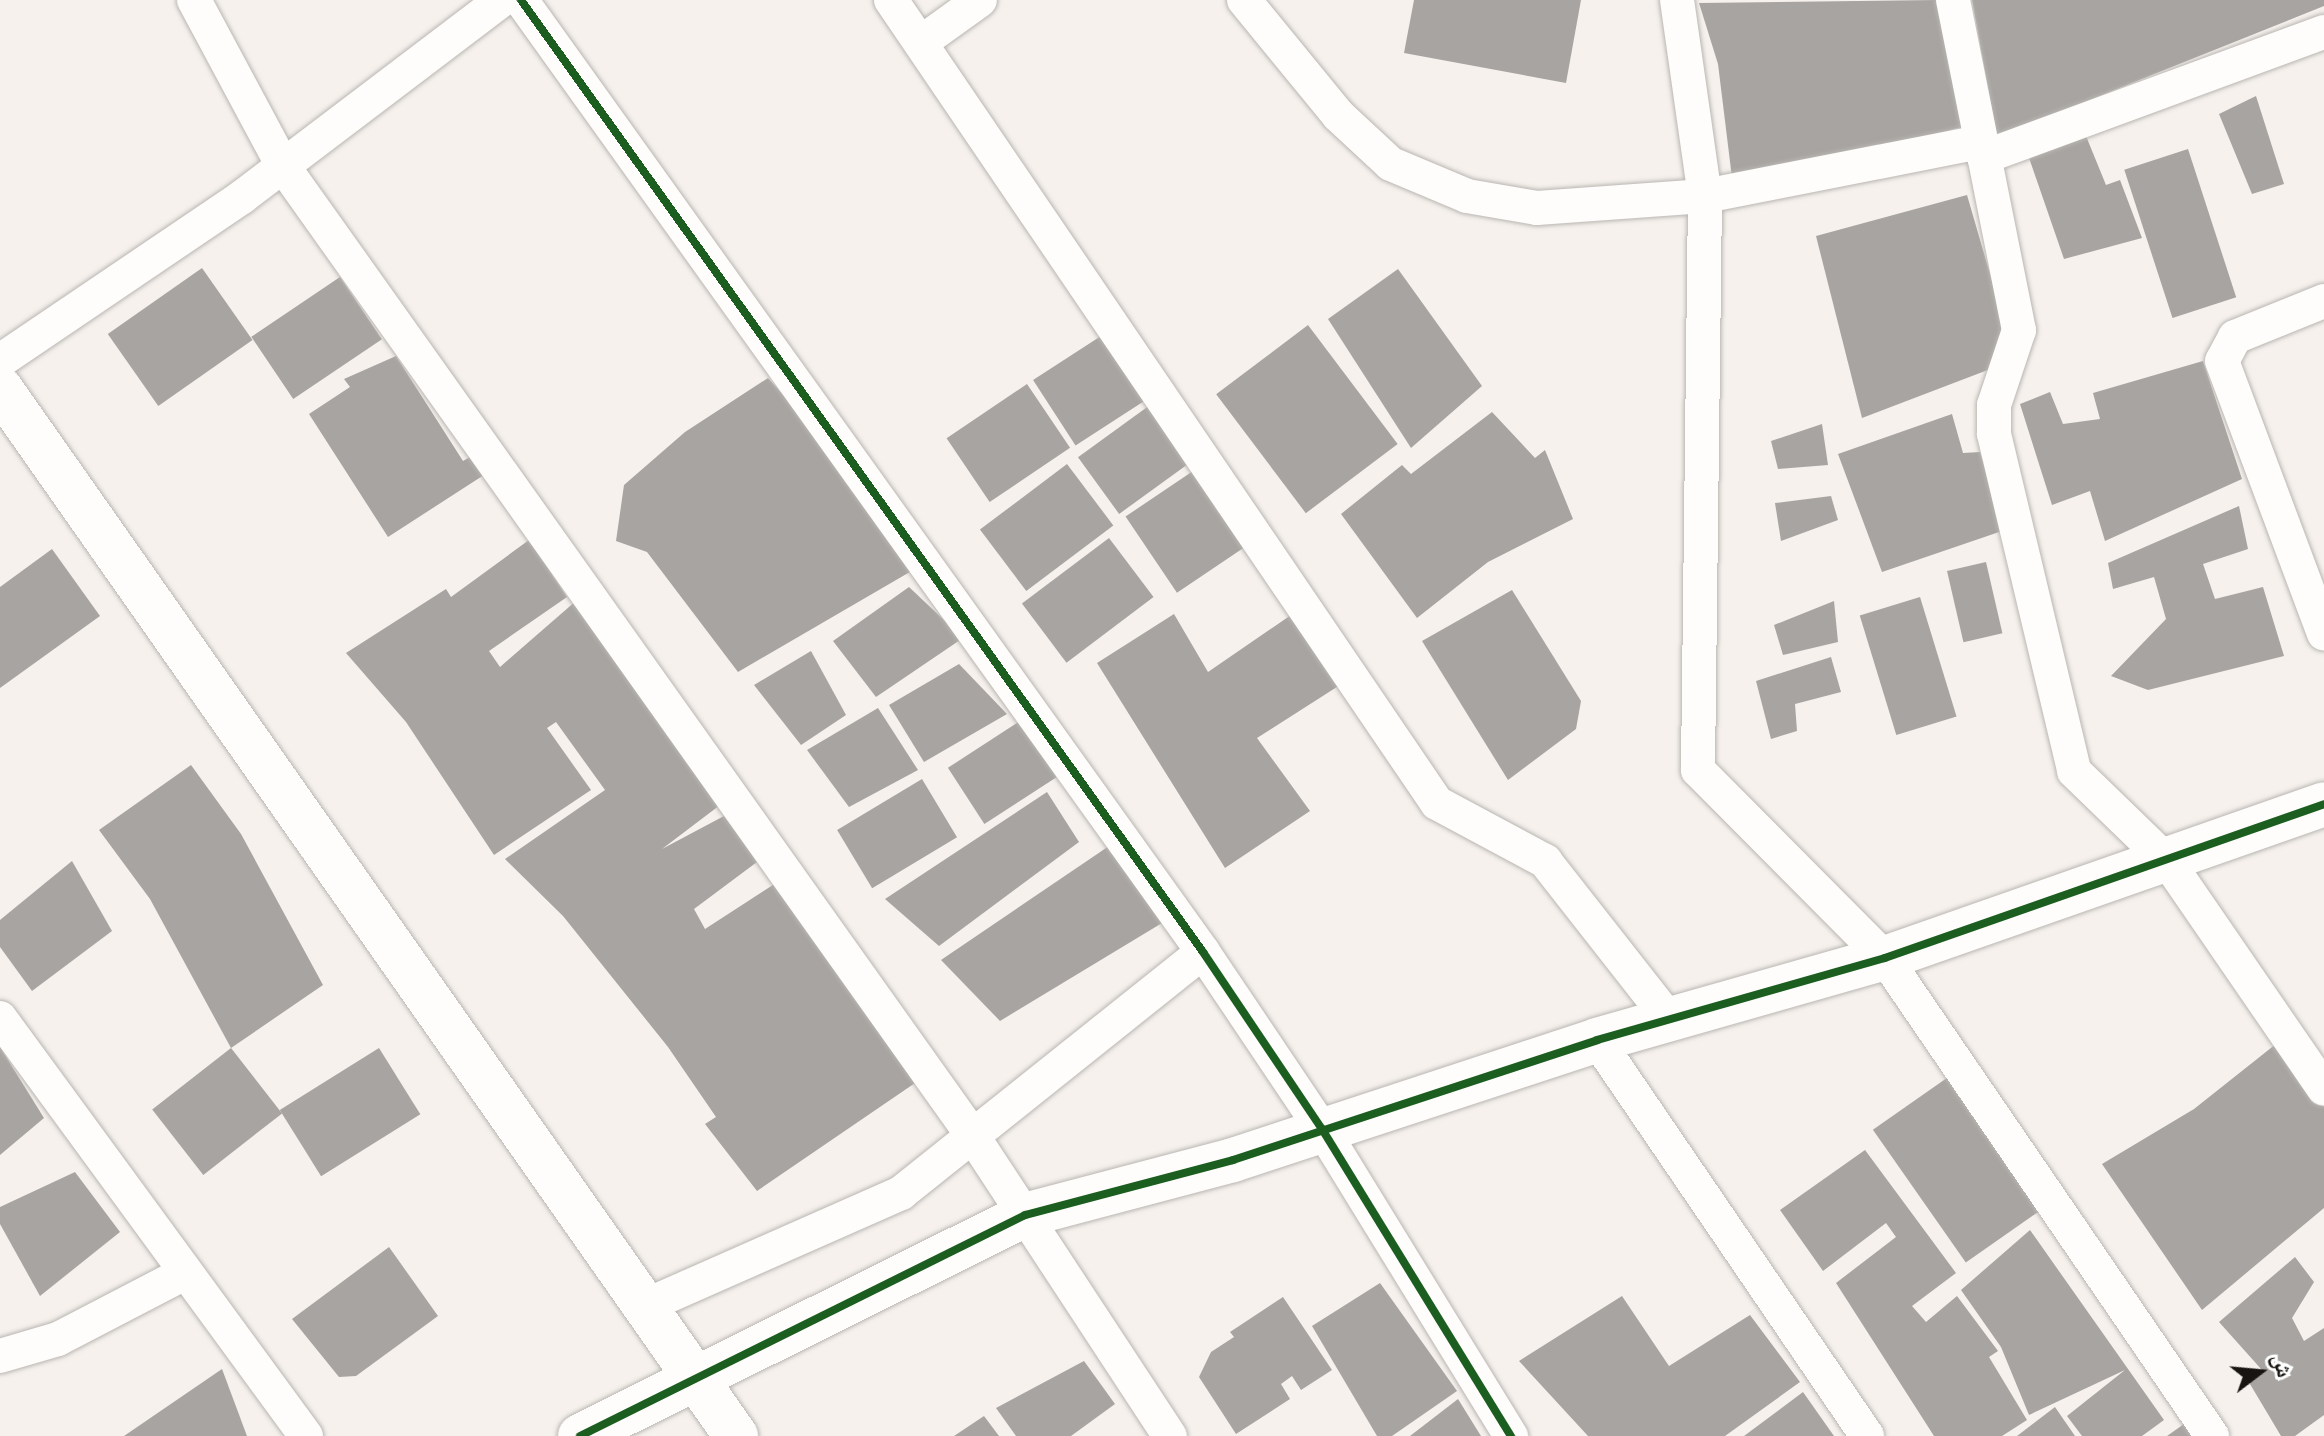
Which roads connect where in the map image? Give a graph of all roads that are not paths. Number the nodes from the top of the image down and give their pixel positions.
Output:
1 (194, 0) edge
2 (502, 0) edge
3 (521, 0) edge
4 (891, 0) edge
5 (980, 0) edge
6 (1244, 0) edge
7 (1677, 0) edge
8 (1953, 0) edge
9 (2324, 32) edge
10 (923, 41) junction
11 (1983, 150) junction
12 (283, 166) junction
13 (1705, 196) junction
14 (2324, 301) edge
15 (0, 361) edge
16 (0, 388) edge
17 (2324, 634) edge
18 (2324, 804) edge
19 (2168, 862) junction
20 (1203, 952) junction
21 (1885, 958) junction
22 (0, 1018) edge
23 (1669, 1019) junction
24 (1597, 1040) junction
25 (2324, 1089) edge
26 (1322, 1129) junction
27 (970, 1132) junction
28 (1025, 1215) junction
29 (185, 1273) junction
30 (645, 1306) junction
31 (0, 1356) edge
32 (694, 1375) junction
33 (306, 1436) edge
34 (580, 1436) edge
35 (736, 1436) edge
36 (1170, 1436) edge
37 (1511, 1436) edge
38 (1867, 1436) edge
39 (2212, 1436) edge

1 - 12 street
2 - 12 street
3 - 20 street
4 - 10 street
5 - 10 street
6 - 13 street
7 - 13 street
8 - 11 street
9 - 11 street
10 - 23 street
11 - 13 street
11 - 19 street
12 - 15 street
12 - 27 street
13 - 21 street
14 - 17 street
16 - 30 street
18 - 19 street
19 - 21 street
19 - 25 street
20 - 26 street
20 - 27 street
21 - 23 street
21 - 39 street
22 - 29 street
23 - 24 street
24 - 26 street
24 - 38 street
26 - 28 street
26 - 37 street
27 - 28 street
27 - 30 street
28 - 32 street
28 - 36 street
29 - 31 street
29 - 33 street
30 - 32 street
32 - 34 street
32 - 35 street

